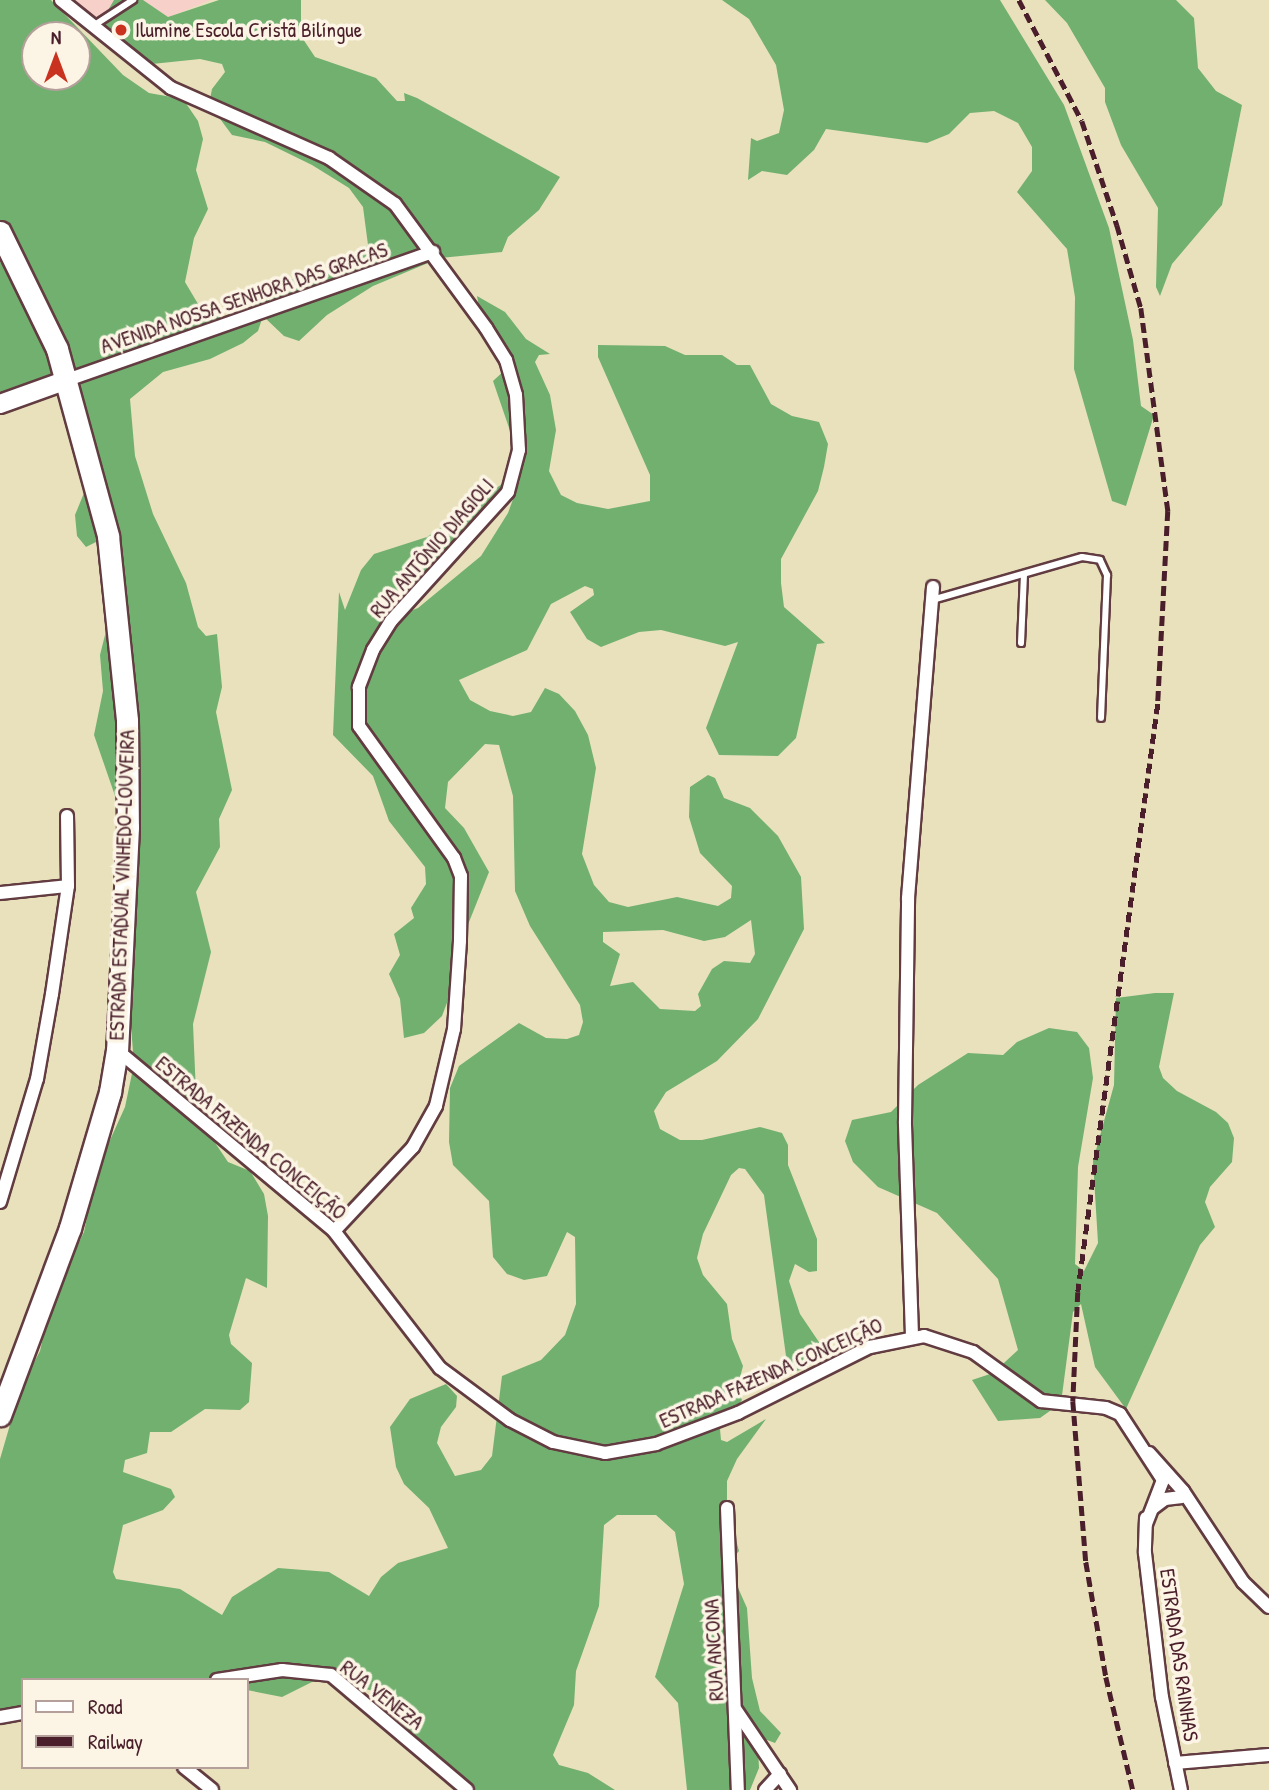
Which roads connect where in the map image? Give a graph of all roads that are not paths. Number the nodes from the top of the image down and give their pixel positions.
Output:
1 (61, 0) edge
2 (134, 0) edge
3 (92, 27) junction
4 (0, 232) edge
5 (433, 252) junction
6 (67, 380) junction
7 (0, 404) edge
8 (1024, 574) junction
9 (933, 593) joint
10 (1021, 643) dead end
11 (1101, 718) dead end
12 (67, 816) dead end
13 (68, 886) junction
14 (0, 893) edge
15 (117, 1049) junction
16 (0, 1202) edge
17 (334, 1231) junction
18 (912, 1336) junction
19 (0, 1415) edge
20 (1143, 1448) junction
21 (1156, 1483) junction
22 (1184, 1496) junction
23 (726, 1508) dead end
24 (1153, 1508) junction
25 (1146, 1524) junction
26 (1269, 1607) edge
27 (230, 1678) edge
28 (736, 1710) junction
29 (21, 1713) edge
30 (0, 1717) edge
31 (1269, 1755) edge
32 (1175, 1763) junction
33 (186, 1769) edge
34 (780, 1774) junction
35 (212, 1790) edge
36 (467, 1790) edge
37 (738, 1790) edge
38 (765, 1790) edge
39 (790, 1790) edge
40 (1181, 1790) edge

1 - 3 street, RUA ANTÔNIO DIAGIOLI
2 - 3 lane
3 - 5 street, RUA ANTÔNIO DIAGIOLI
4 - 6 main road, ESTRADA ESTADUAL VINHEDO-LOUVEIRA
5 - 6 street, AVENIDA NOSSA SENHORA DAS GRACAS
5 - 17 street, RUA ANTÔNIO DIAGIOLI
6 - 7 street
6 - 15 main road, ESTRADA ESTADUAL VINHEDO-LOUVEIRA
8 - 9 lane
8 - 10 lane
8 - 11 lane
9 - 18 street
12 - 13 street
13 - 14 street
13 - 16 street
15 - 17 street, ESTRADA FAZENDA CONCEIÇÃO
15 - 19 main road, ESTRADA ESTADUAL VINHEDO-LOUVEIRA
17 - 18 street, ESTRADA FAZENDA CONCEIÇÃO
18 - 20 street, ESTRADA FAZENDA CONCEIÇÃO
20 - 21 street, ESTRADA FAZENDA CONCEIÇÃO
20 - 22 street
21 - 22 street
21 - 24 street, ESTRADA DAS RAINHAS
21 - 25 street, ESTRADA DAS RAINHAS
22 - 24 street
22 - 26 street
23 - 28 street, RUA ANCONA
24 - 25 street, ESTRADA DAS RAINHAS
25 - 32 street, ESTRADA DAS RAINHAS
27 - 36 street, RUA VENEZA
28 - 34 street
28 - 37 street, RUA ANCONA
29 - 30 street
31 - 32 street
32 - 40 street, ESTRADA DAS RAINHAS
33 - 35 street
34 - 38 street
34 - 39 street

